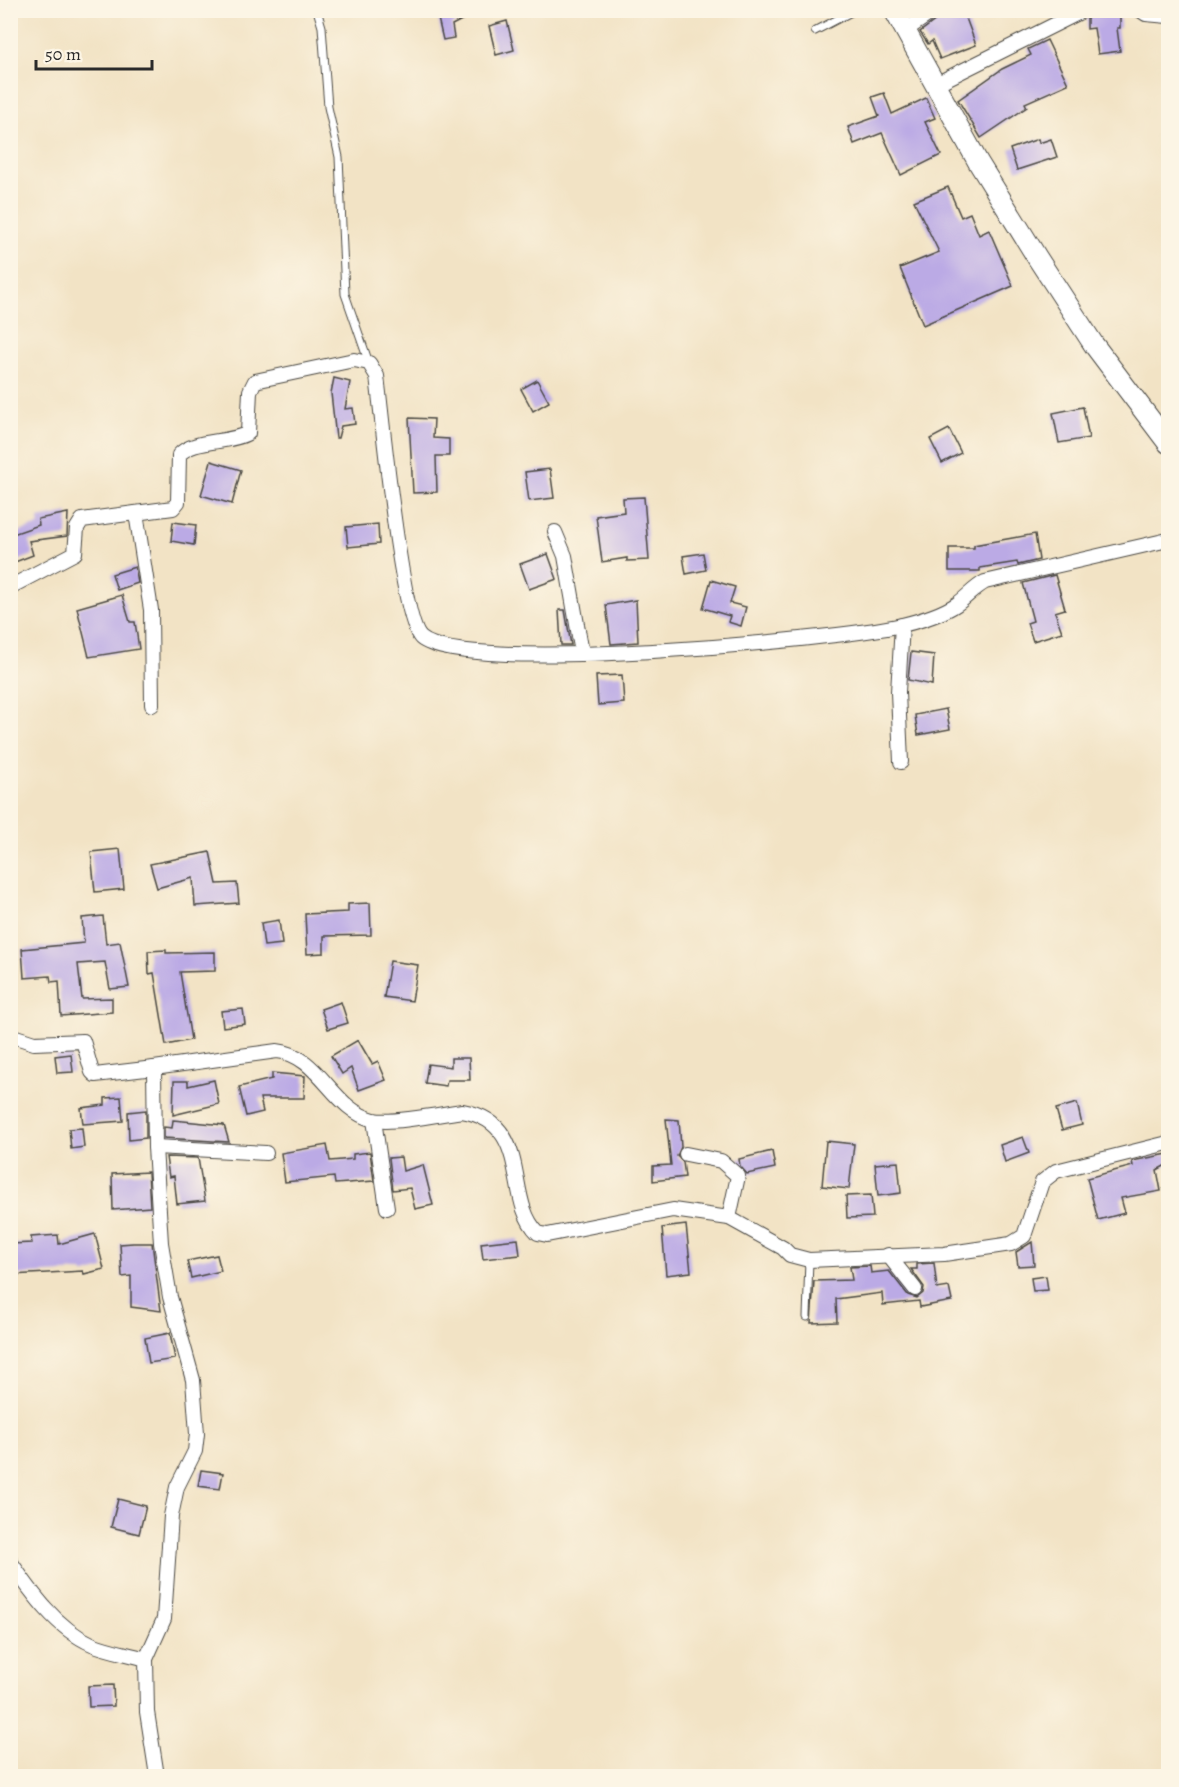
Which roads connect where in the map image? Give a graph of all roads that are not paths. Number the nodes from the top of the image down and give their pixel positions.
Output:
1 (317, 10) edge
2 (855, 10) edge
3 (894, 10) edge
4 (935, 10) edge
5 (1084, 10) edge
6 (1140, 10) edge
7 (1168, 16) edge
8 (906, 30) junction
9 (815, 31) dead end
10 (934, 85) junction
11 (369, 363) junction
12 (1168, 443) edge
13 (136, 513) junction
14 (555, 532) dead end
15 (1168, 540) edge
16 (10, 587) edge
17 (902, 625) junction
18 (582, 653) junction
19 (152, 705) dead end
20 (900, 762) dead end
21 (10, 1035) edge
22 (154, 1068) junction
23 (374, 1120) junction
24 (1168, 1143) edge
25 (154, 1147) junction
26 (266, 1153) dead end
27 (686, 1154) dead end
28 (387, 1208) dead end
29 (729, 1218) junction
30 (888, 1255) junction
31 (809, 1260) junction
32 (915, 1289) dead end
33 (807, 1317) dead end
34 (10, 1561) edge
35 (146, 1659) junction
36 (157, 1776) edge

1 - 11 lane
2 - 9 lane
3 - 8 street
4 - 8 street
5 - 10 street
6 - 7 street
8 - 10 street
10 - 12 street
11 - 13 street
11 - 18 street
13 - 16 street
13 - 19 street
14 - 18 street
15 - 17 street
17 - 18 street
17 - 20 street
21 - 22 street
22 - 23 street
22 - 25 street
23 - 28 street
23 - 29 street
24 - 30 street
25 - 26 street
25 - 35 street
27 - 29 street
29 - 31 street
30 - 31 street
30 - 32 street
31 - 33 lane
34 - 35 street
35 - 36 street

